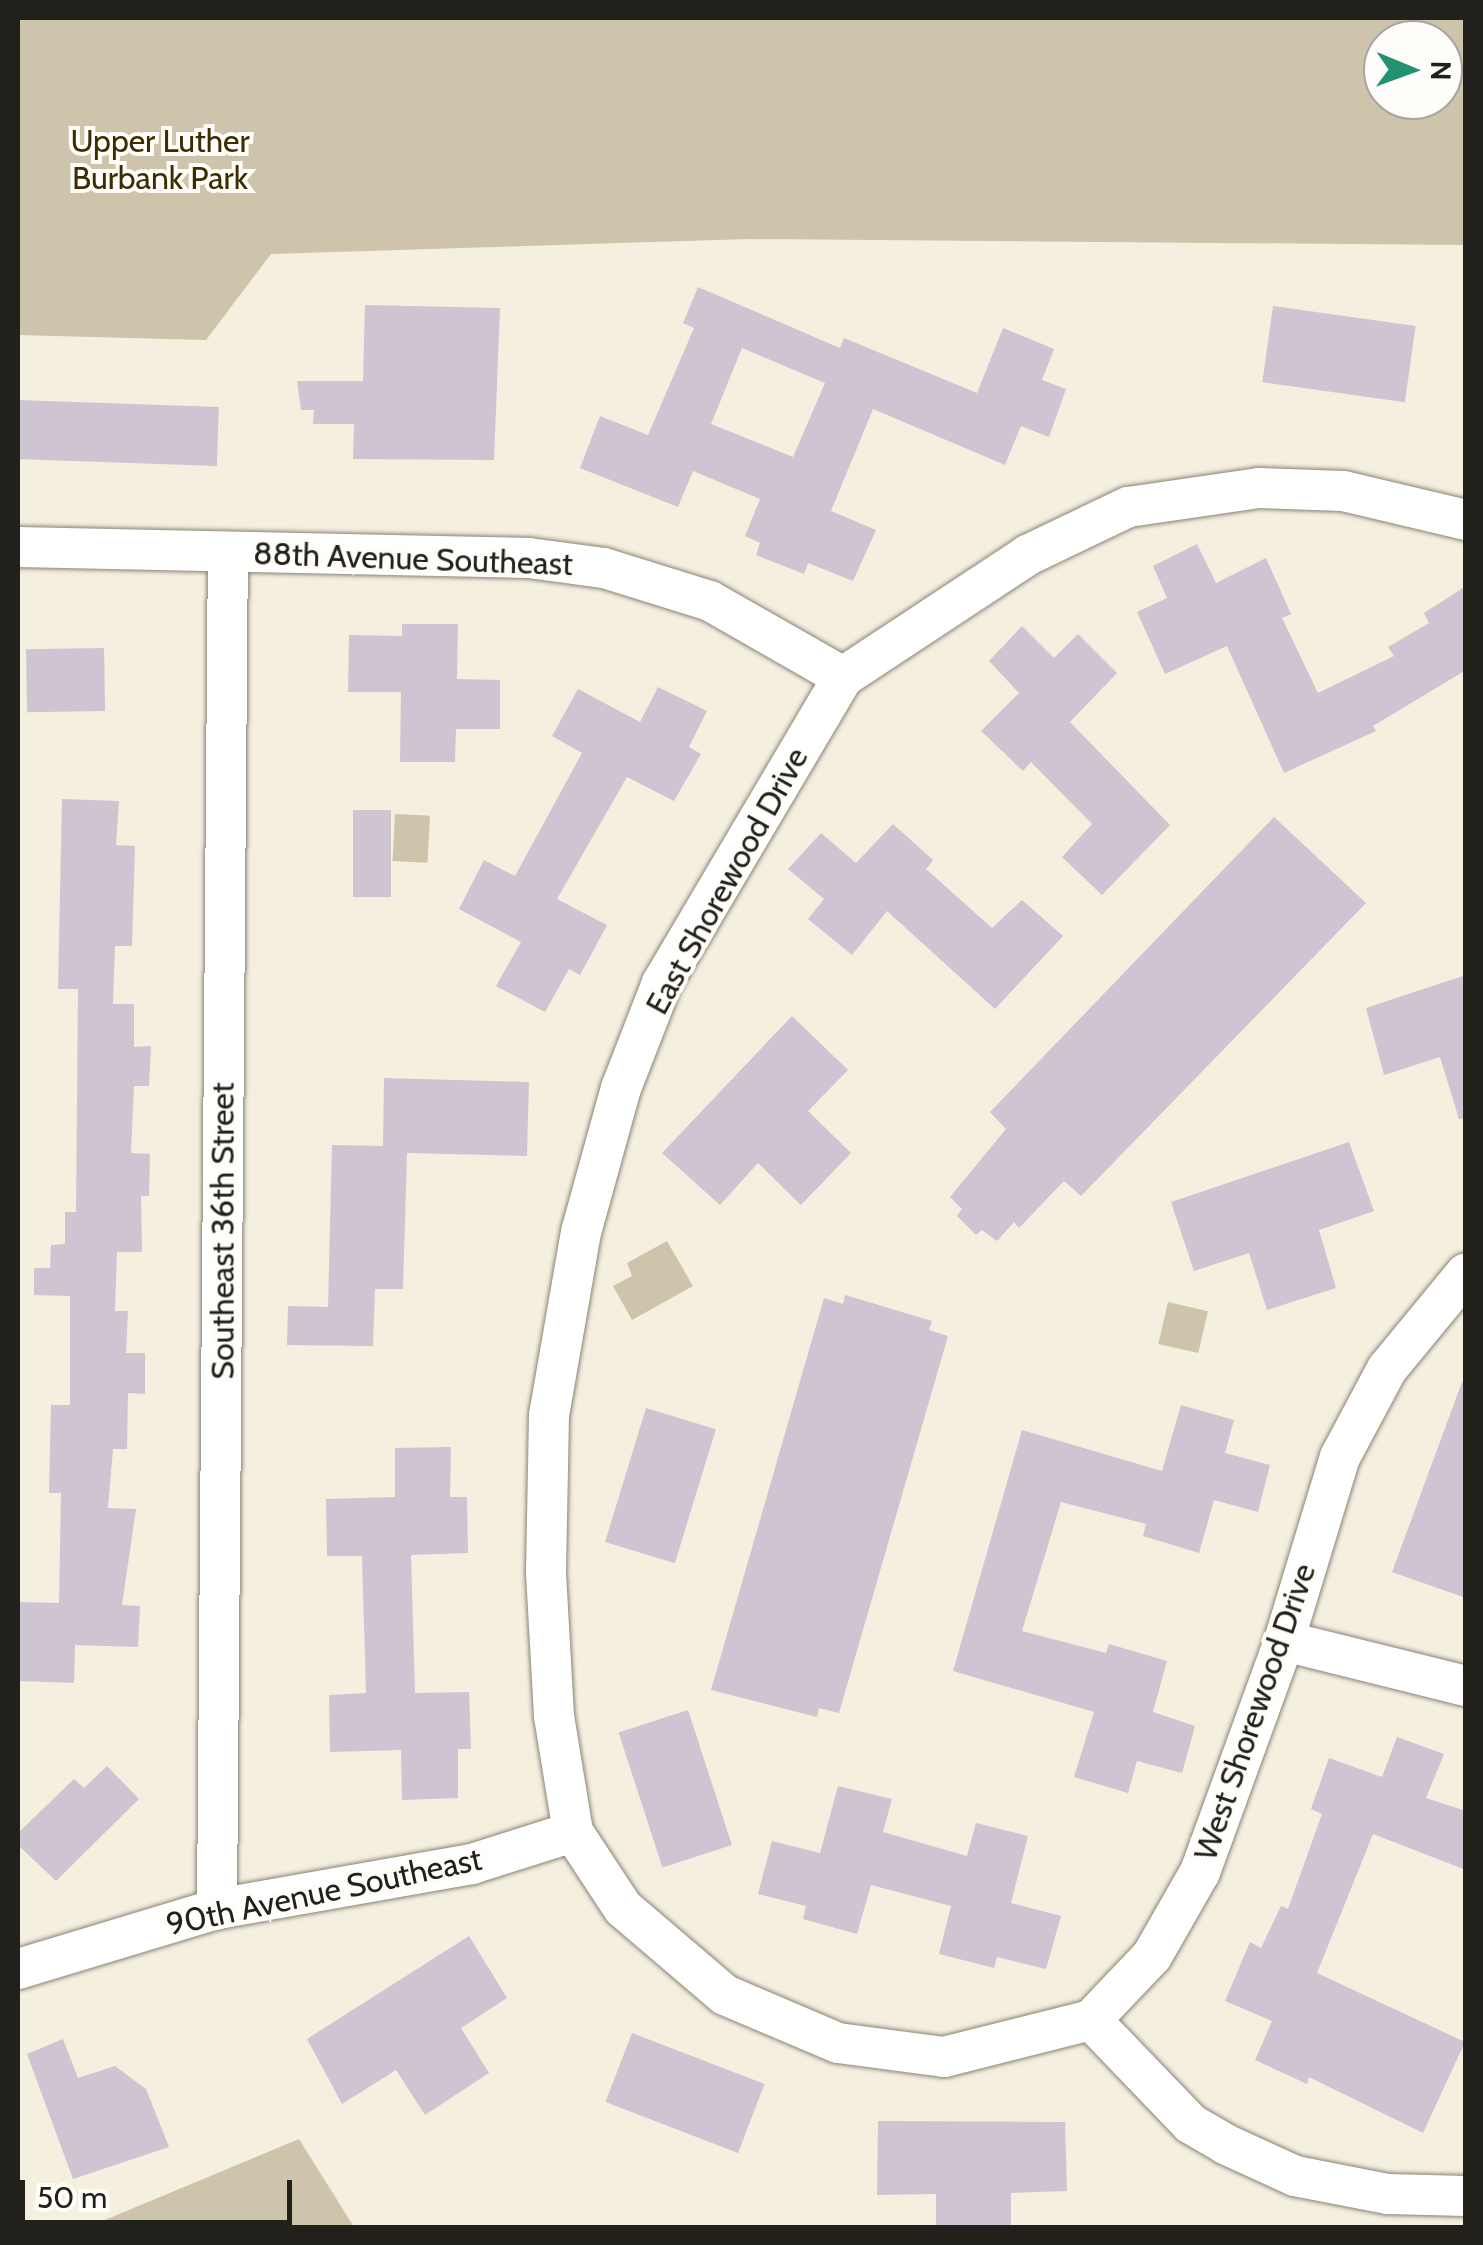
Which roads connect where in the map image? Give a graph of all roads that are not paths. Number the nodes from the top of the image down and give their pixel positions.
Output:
1 (1466, 520) edge
2 (18, 547) edge
3 (228, 552) junction
4 (843, 677) junction
5 (1466, 1273) edge
6 (1284, 1641) junction
7 (1466, 1686) edge
8 (573, 1832) junction
9 (217, 1909) junction
10 (18, 1969) edge
11 (1091, 2020) junction
12 (1466, 2196) edge

1 - 4 street, East Shorewood Drive
2 - 3 street, 88th Avenue Southeast
3 - 4 street, 88th Avenue Southeast
3 - 9 street, Southeast 36th Street
4 - 8 street, East Shorewood Drive
5 - 6 street, West Shorewood Drive
6 - 7 street
6 - 11 street, West Shorewood Drive
8 - 9 street, 90th Avenue Southeast
8 - 11 street, East Shorewood Drive
9 - 10 street, 90th Avenue Southeast
11 - 12 street

